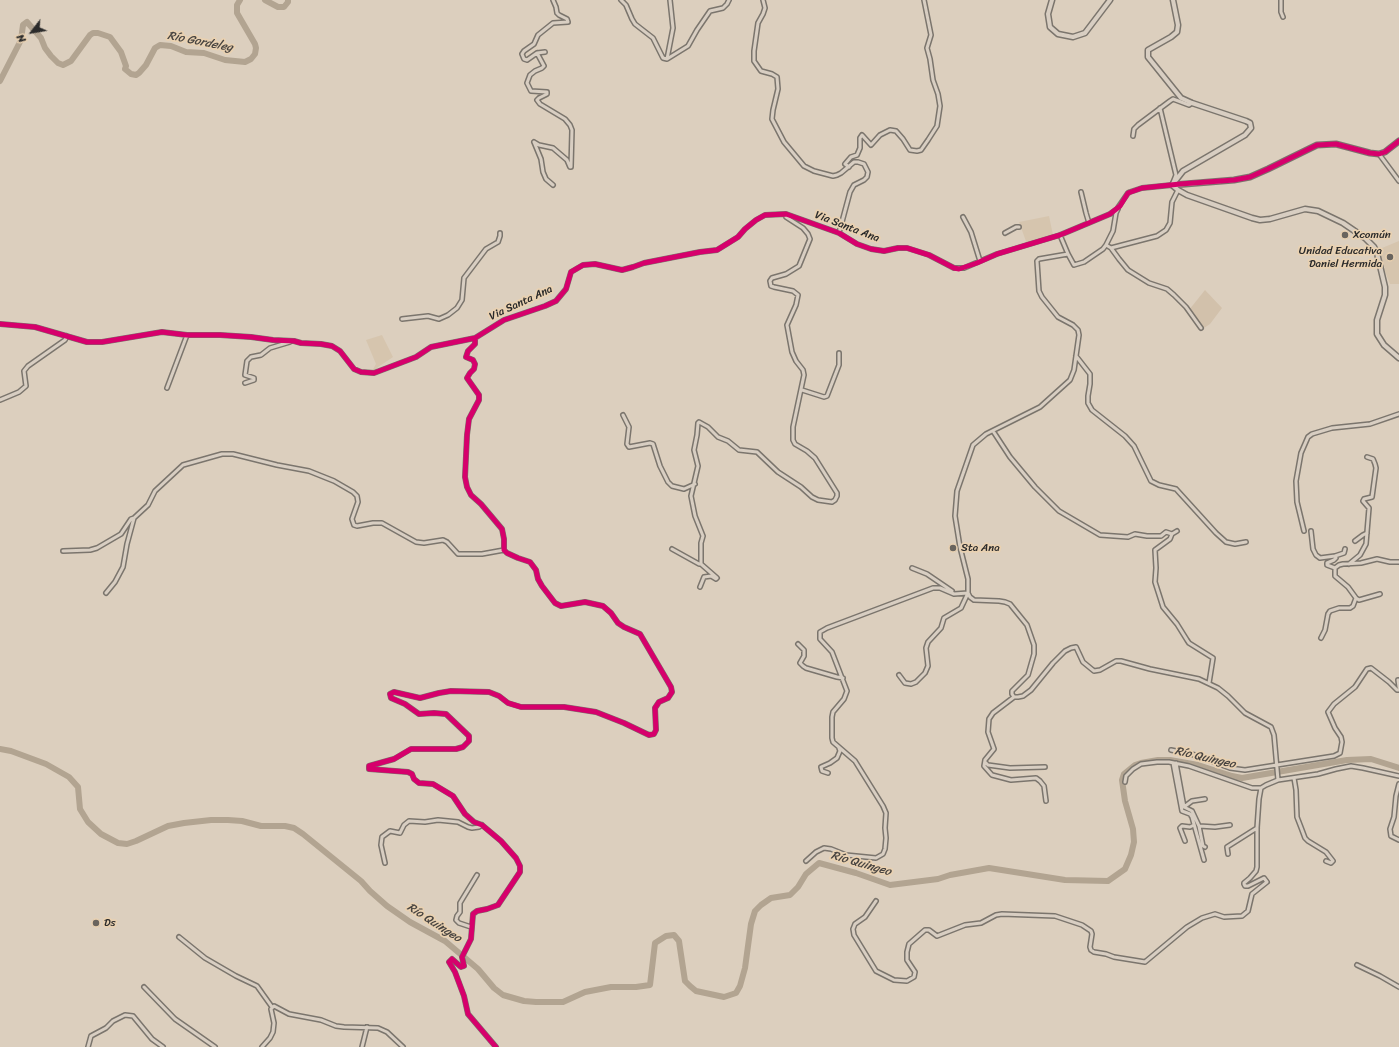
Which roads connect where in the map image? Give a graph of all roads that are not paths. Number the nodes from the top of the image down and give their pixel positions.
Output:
1 (553, 0) edge
2 (622, 0) edge
3 (670, 0) edge
4 (729, 0) edge
5 (763, 0) edge
6 (924, 0) edge
7 (1052, 0) edge
8 (1110, 0) edge
9 (1173, 0) edge
10 (1281, 0) edge
11 (1283, 17) dead end
12 (545, 52) dead end
13 (537, 53) junction
14 (667, 58) junction
15 (1192, 103) junction
16 (1160, 108) junction
17 (1133, 136) dead end
18 (1399, 141) edge
19 (1378, 154) junction
20 (849, 167) junction
21 (1399, 181) edge
22 (553, 185) dead end
23 (1172, 185) junction
24 (1178, 190) junction
25 (1081, 192) dead end
26 (1120, 206) junction
27 (786, 214) junction
28 (963, 217) dead end
29 (1089, 223) junction
30 (1019, 227) dead end
31 (500, 233) dead end
32 (839, 233) junction
33 (1005, 233) dead end
34 (1060, 235) junction
35 (1106, 245) junction
36 (1111, 248) junction
37 (1068, 254) junction
38 (980, 261) junction
39 (402, 319) dead end
40 (0, 324) edge
41 (1201, 328) dead end
42 (187, 335) junction
43 (66, 336) junction
44 (475, 338) junction
45 (294, 341) junction
46 (839, 353) dead end
47 (1076, 356) junction
48 (1399, 358) edge
49 (245, 383) dead end
50 (167, 388) dead end
51 (802, 390) junction
52 (0, 400) edge
53 (1399, 414) edge
54 (623, 415) dead end
55 (993, 431) junction
56 (1367, 457) dead end
57 (695, 484) junction
58 (134, 518) junction
59 (1177, 531) dead end
60 (1304, 531) dead end
61 (1311, 531) dead end
62 (1367, 533) junction
63 (1172, 534) junction
64 (1355, 541) dead end
65 (1246, 542) dead end
66 (672, 549) dead end
67 (1345, 549) dead end
68 (504, 550) junction
69 (63, 551) dead end
70 (1335, 556) junction
71 (1399, 562) edge
72 (701, 564) junction
73 (1349, 564) junction
74 (912, 568) dead end
75 (1335, 568) junction
76 (700, 587) dead end
77 (968, 592) junction
78 (106, 593) dead end
79 (954, 594) junction
80 (1380, 594) dead end
81 (1356, 598) junction
82 (1321, 638) dead end
83 (798, 644) dead end
84 (899, 675) dead end
85 (843, 678) junction
86 (1398, 680) dead end
87 (1209, 683) junction
88 (1399, 687) edge
89 (1399, 690) edge
90 (1014, 697) junction
91 (838, 746) junction
92 (1170, 750) dead end
93 (985, 762) junction
94 (1174, 763) junction
95 (1045, 767) dead end
96 (1277, 767) junction
97 (828, 773) dead end
98 (1399, 776) edge
99 (1278, 778) junction
100 (1294, 778) junction
101 (1125, 782) dead end
102 (1399, 784) edge
103 (1261, 788) junction
104 (1205, 799) dead end
105 (1046, 801) dead end
106 (1184, 806) junction
107 (482, 825) junction
108 (1194, 825) junction
109 (1230, 825) dead end
110 (1199, 826) junction
111 (1256, 828) junction
112 (1399, 840) edge
113 (1185, 841) dead end
114 (1205, 847) dead end
115 (1228, 854) dead end
116 (1204, 860) dead end
117 (806, 861) dead end
118 (1326, 861) dead end
119 (386, 864) dead end
120 (476, 875) dead end
121 (876, 901) dead end
122 (471, 927) junction
123 (179, 937) dead end
124 (1357, 965) dead end
125 (144, 987) dead end
126 (1399, 987) edge
127 (272, 1007) junction
128 (367, 1027) junction
129 (88, 1047) edge
130 (163, 1047) edge
131 (215, 1047) edge
132 (262, 1047) edge
133 (362, 1047) edge
134 (403, 1047) edge
135 (496, 1047) edge

1 - 13 street
2 - 14 street
3 - 14 street
4 - 14 street
5 - 20 street
6 - 20 street
7 - 8 street
9 - 15 street
10 - 11 street
12 - 13 street
13 - 22 street
15 - 16 street
15 - 23 street
16 - 17 street
16 - 23 street
18 - 19 street
19 - 21 street
19 - 23 street
20 - 32 street
23 - 24 street
23 - 26 street, Via Santa Ana
24 - 36 street
24 - 48 street
25 - 29 street
26 - 29 street, Via Santa Ana
26 - 35 street
27 - 32 street, Via Santa Ana
27 - 44 street, Via Santa Ana
27 - 51 street
28 - 38 street
29 - 34 street, Via Santa Ana
30 - 33 street
31 - 39 street
32 - 38 street, Via Santa Ana
34 - 37 street
34 - 38 street, Via Santa Ana
35 - 36 street
35 - 37 street
36 - 41 street
37 - 47 street
40 - 43 street
42 - 43 street
42 - 45 street
42 - 50 street
43 - 52 street
44 - 45 street, Via Santa Ana
44 - 68 street
45 - 49 street
46 - 51 street
47 - 55 street
47 - 65 street
51 - 57 street
53 - 60 street
54 - 57 street
55 - 63 street
55 - 77 street
56 - 62 street
57 - 72 street
58 - 68 street
58 - 69 street
58 - 78 street
59 - 63 street
61 - 70 street
62 - 64 street
62 - 73 street
63 - 87 street
66 - 72 street
67 - 70 street
68 - 107 street
70 - 75 street
71 - 73 street
72 - 76 street
73 - 75 street
74 - 79 street
75 - 81 street
77 - 79 street
77 - 84 street
77 - 90 street
79 - 85 street
80 - 81 street
81 - 82 street
83 - 85 street
85 - 91 street
86 - 88 street
87 - 90 street
87 - 96 street
89 - 96 street
90 - 93 street
91 - 97 street
91 - 117 street
92 - 96 street
93 - 95 street
93 - 105 street
94 - 101 street
94 - 103 street
94 - 106 street
94 - 108 street
96 - 99 street
98 - 100 street
99 - 100 street
99 - 103 street
100 - 118 street
102 - 112 street
103 - 111 street
104 - 106 street
106 - 110 street
107 - 119 street
107 - 122 street
108 - 113 street
108 - 116 street
109 - 110 street
110 - 114 street
111 - 115 street
111 - 121 street
120 - 122 street
122 - 135 street
123 - 127 street
124 - 126 street
125 - 131 street
127 - 128 street
127 - 132 street
128 - 133 street
128 - 134 street
129 - 130 street

